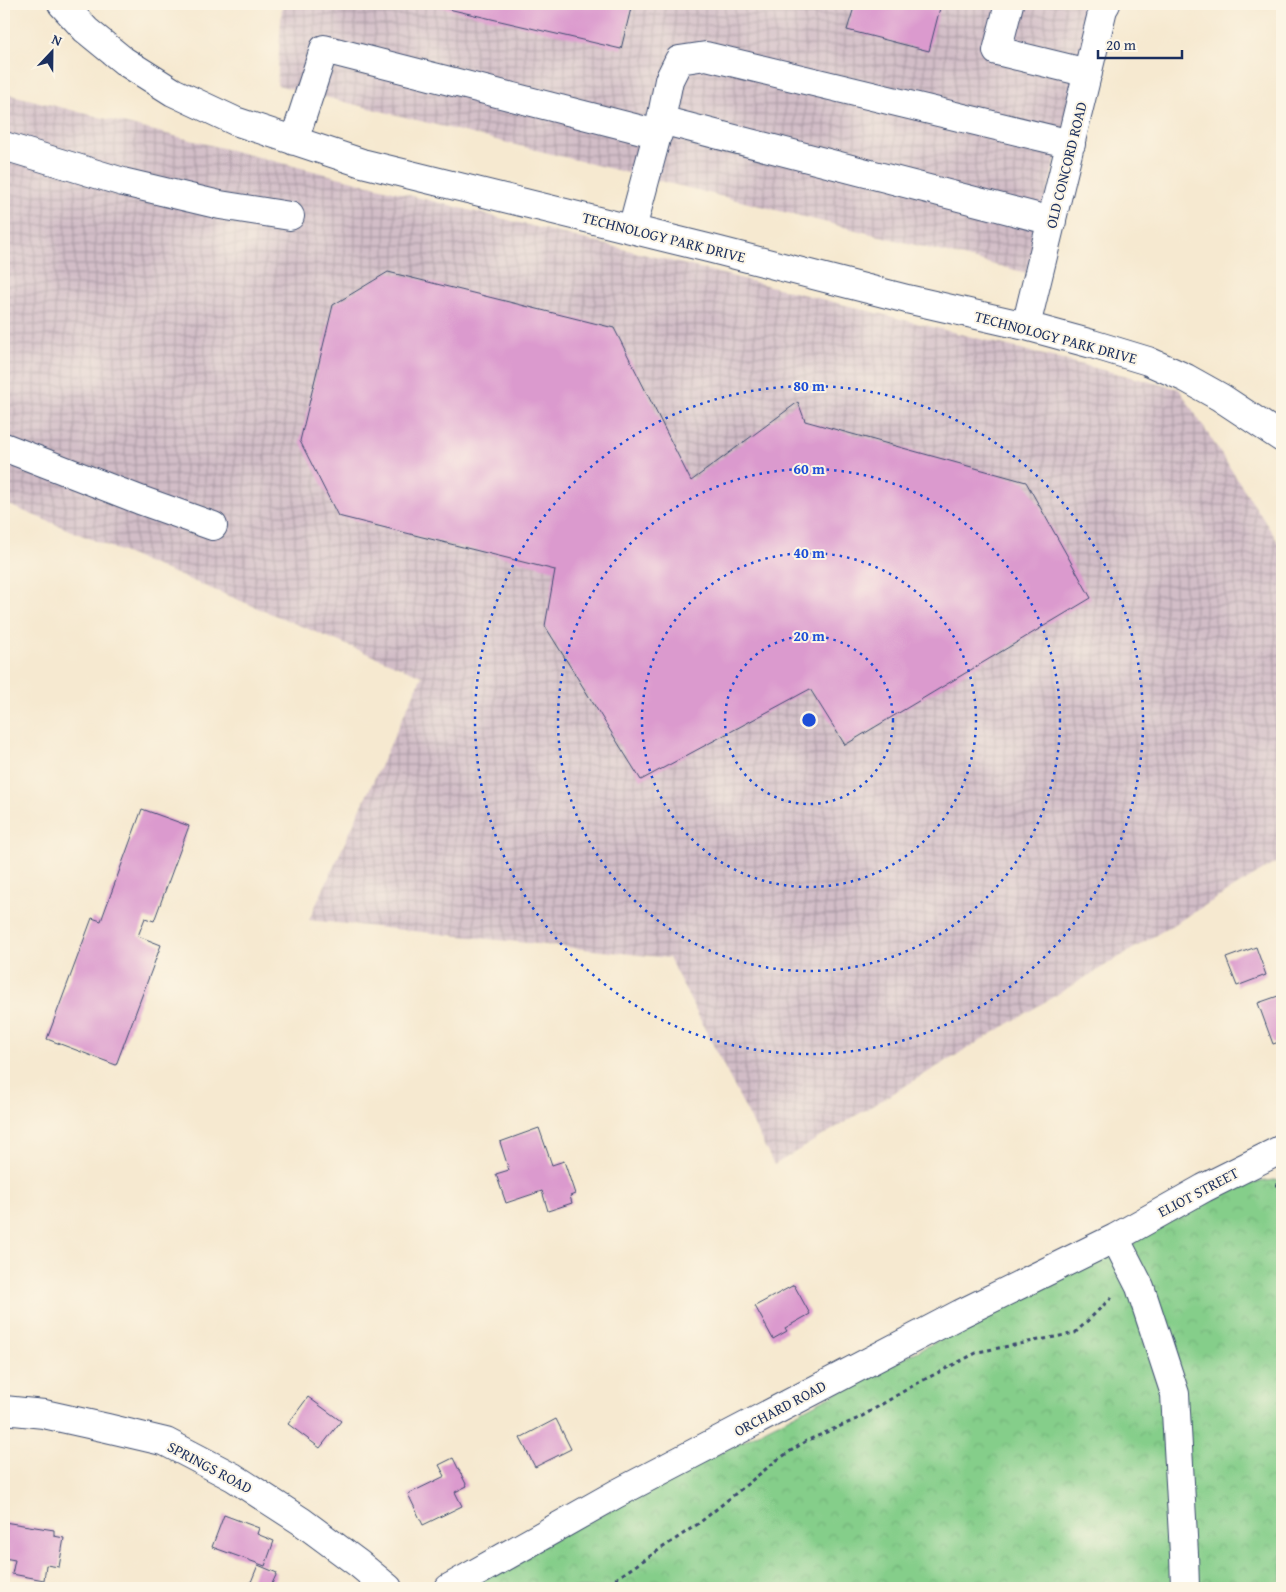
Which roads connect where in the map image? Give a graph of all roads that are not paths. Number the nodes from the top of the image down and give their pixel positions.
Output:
1 (62, 4) edge
2 (1009, 4) edge
3 (1106, 4) edge
4 (1088, 72) junction
5 (660, 127) junction
6 (294, 141) junction
7 (1071, 144) junction
8 (4, 146) edge
9 (290, 216) dead end
10 (1052, 221) junction
11 (632, 229) junction
12 (1026, 326) junction
13 (1282, 438) edge
14 (4, 447) edge
15 (213, 526) dead end
16 (1282, 1149) edge
17 (1116, 1238) junction
18 (4, 1410) edge
19 (388, 1588) edge
20 (449, 1588) edge
21 (1185, 1588) edge

1 - 6 street, TECHNOLOGY PARK DRIVE
2 - 4 street
3 - 4 street, OLD CONCORD ROAD
4 - 7 street, OLD CONCORD ROAD
5 - 6 street
5 - 7 street
5 - 10 street
5 - 11 street
6 - 11 street, TECHNOLOGY PARK DRIVE
7 - 10 street, OLD CONCORD ROAD
8 - 9 street
10 - 12 street, OLD CONCORD ROAD
11 - 12 street, TECHNOLOGY PARK DRIVE
12 - 13 street, TECHNOLOGY PARK DRIVE
14 - 15 street
16 - 17 street, ELIOT STREET
17 - 20 street, ORCHARD ROAD
17 - 21 street
18 - 19 street, SPRINGS ROAD

